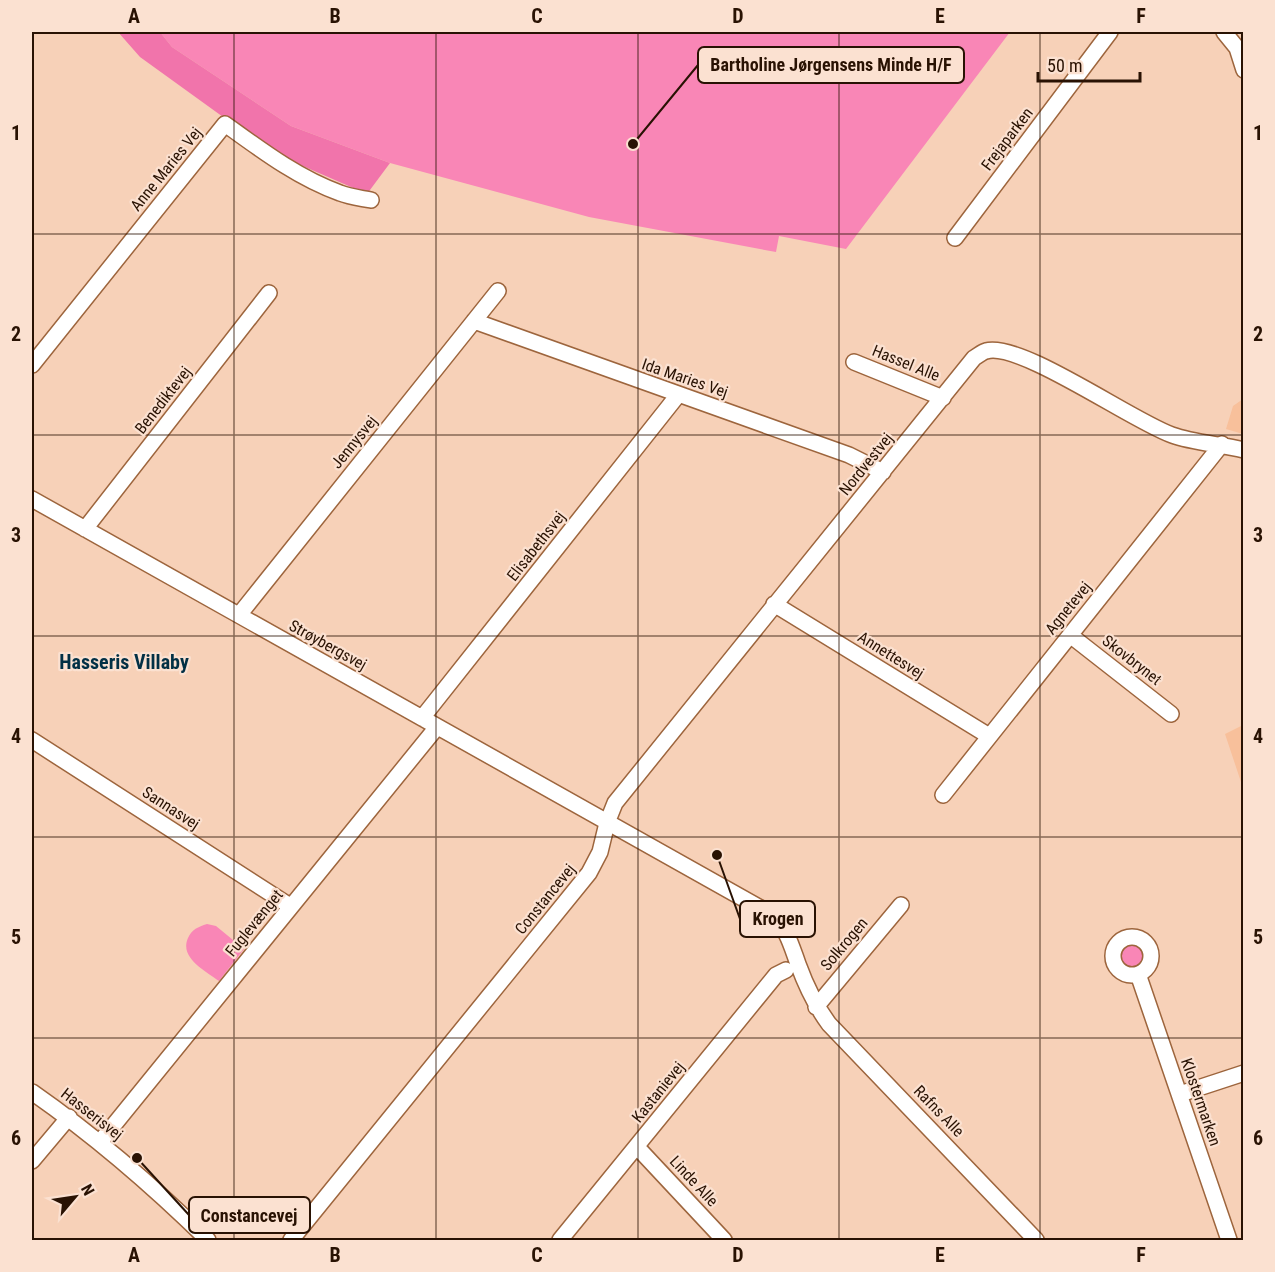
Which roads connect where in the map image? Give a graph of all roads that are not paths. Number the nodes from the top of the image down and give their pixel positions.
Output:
1 (1110, 32) edge
2 (1224, 32) edge
3 (1244, 70) edge
4 (371, 201) dead end
5 (955, 238) dead end
6 (498, 291) dead end
7 (269, 292) dead end
8 (474, 321) junction
9 (855, 362) dead end
10 (32, 365) edge
11 (678, 395) junction
12 (943, 398) junction
13 (1222, 444) junction
14 (1244, 450) edge
15 (883, 472) junction
16 (32, 499) edge
17 (85, 529) junction
18 (774, 604) junction
19 (239, 615) junction
20 (1070, 635) junction
21 (1170, 714) dead end
22 (422, 718) junction
23 (437, 727) junction
24 (989, 736) junction
25 (32, 740) edge
26 (943, 795) dead end
27 (607, 823) junction
28 (901, 905) dead end
29 (290, 906) junction
30 (786, 970) dead end
31 (1138, 974) dead end
32 (816, 1006) junction
33 (1244, 1072) edge
34 (32, 1092) edge
35 (1180, 1094) junction
36 (69, 1117) junction
37 (100, 1143) junction
38 (637, 1147) junction
39 (32, 1161) edge
40 (208, 1240) edge
41 (291, 1240) edge
42 (560, 1240) edge
43 (724, 1240) edge
44 (1036, 1240) edge
45 (1229, 1240) edge

1 - 5 street, Frejaparken
2 - 3 street
4 - 10 street, Anne Maries Vej
6 - 8 street, Jennysvej
7 - 17 street, Benediktevej
8 - 11 street, Ida Maries Vej
8 - 19 street, Jennysvej
9 - 12 street, Hassel Alle
11 - 15 street, Ida Maries Vej
11 - 22 street, Elisabethsvej
12 - 13 street, Nordvestvej
12 - 15 street, Nordvestvej
13 - 14 street, Nordvestvej
13 - 20 street, Agnetevej
15 - 18 street, Nordvestvej
16 - 17 street, Strøybergsvej
17 - 19 street, Strøybergsvej
18 - 24 street, Annettesvej
18 - 27 street, Nordvestvej
19 - 22 street, Strøybergsvej
20 - 21 street, Skovbrynet
20 - 24 street, Agnetevej
22 - 23 street, Strøybergsvej
23 - 27 street, Strøybergsvej
23 - 29 street, Fuglevænget
24 - 26 street, Agnetevej
25 - 29 street, Sannasvej
27 - 32 street, Rafns Alle
27 - 41 street, Constancevej
28 - 32 street, Solkrogen
29 - 37 street, Fuglevænget
30 - 38 street, Kastanievej
31 - 35 street, Klostermarken
32 - 44 street, Rafns Alle
33 - 35 street
34 - 36 street, Hasserisvej
35 - 45 street, Klostermarken
36 - 37 street, Hasserisvej
36 - 39 street
37 - 40 street, Hasserisvej
38 - 42 street, Kastanievej
38 - 43 street, Linde Alle

